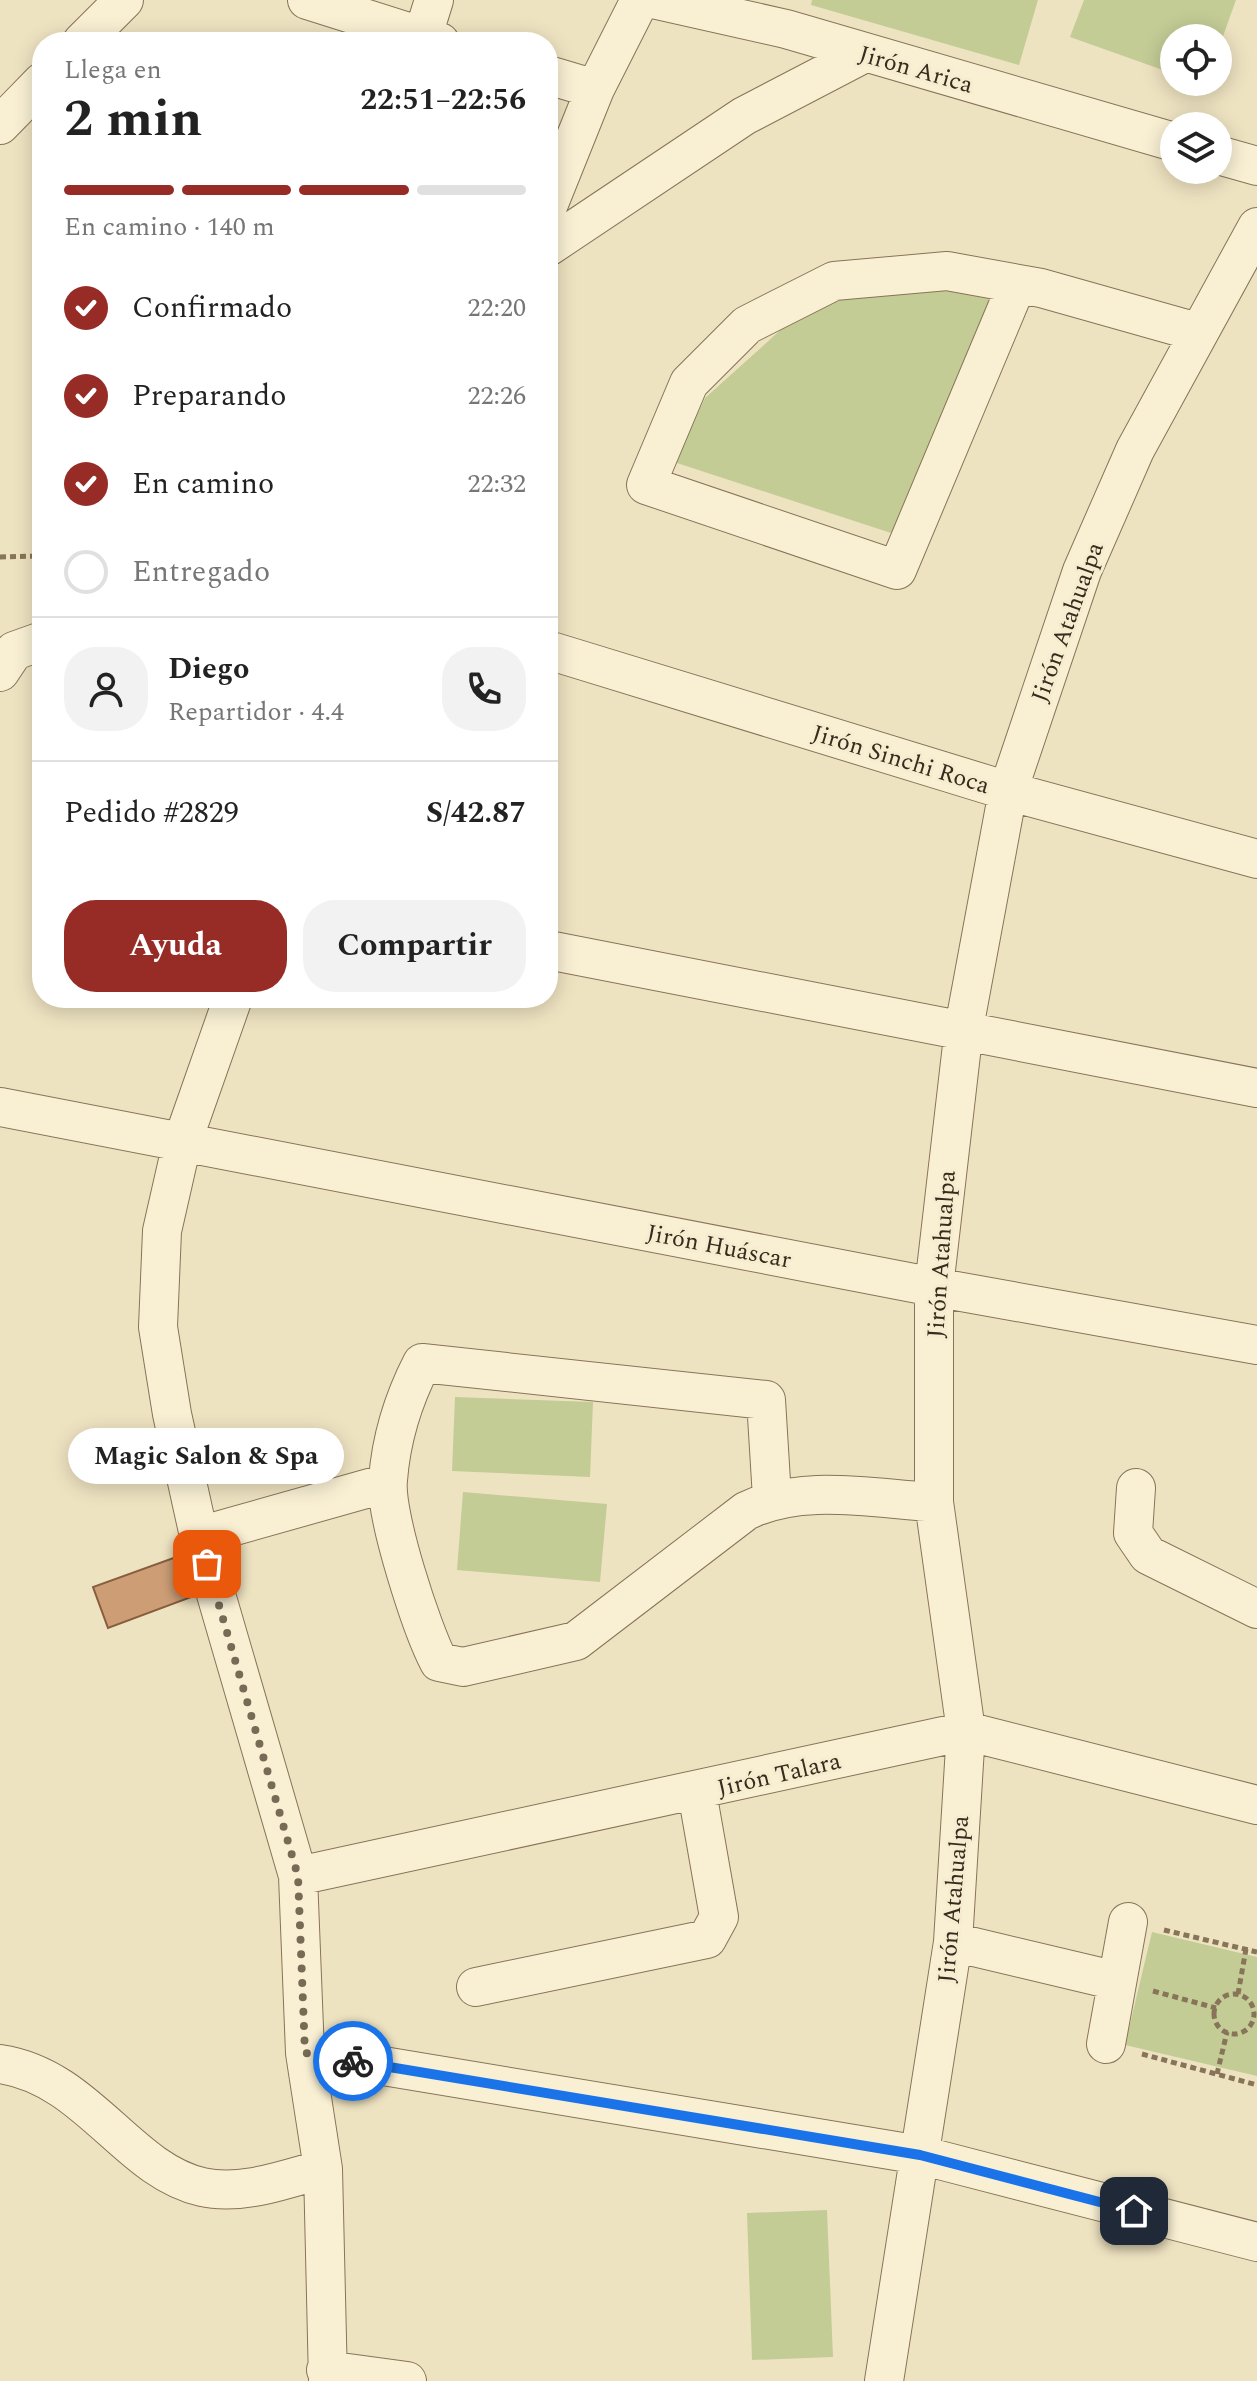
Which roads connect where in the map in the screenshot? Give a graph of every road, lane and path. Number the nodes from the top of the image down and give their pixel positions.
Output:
1 (124, 0) edge
2 (307, 0) edge
3 (434, 0) edge
4 (640, 0) edge
5 (657, 0) edge
6 (790, 15) edge
7 (92, 32) edge
8 (400, 32) edge
9 (428, 32) edge
10 (863, 54) junction
11 (558, 78) edge
12 (595, 89) junction
13 (32, 92) edge
14 (0, 125) edge
15 (1160, 138) edge
16 (1232, 159) edge
17 (1257, 166) edge
18 (558, 181) edge
19 (1257, 227) edge
20 (558, 240) edge
21 (1017, 284) junction
22 (1197, 332) junction
23 (32, 556) edge
24 (0, 557) edge
25 (32, 645) edge
26 (558, 653) edge
27 (0, 672) edge
28 (1008, 791) junction
29 (1257, 859) edge
30 (558, 952) edge
31 (229, 1008) edge
32 (964, 1028) junction
33 (1257, 1088) edge
34 (0, 1107) edge
35 (182, 1143) junction
36 (934, 1287) junction
37 (1257, 1345) edge
38 (387, 1483) junction
39 (1136, 1488) dead end
40 (772, 1498) junction
41 (934, 1502) junction
42 (199, 1536) junction
43 (1257, 1609) edge
44 (966, 1731) junction
45 (697, 1792) junction
46 (1257, 1805) edge
47 (298, 1876) junction
48 (1128, 1922) joint
49 (953, 1942) junction
50 (1246, 1949) junction
51 (1257, 1952) edge
52 (1117, 1981) junction
53 (476, 1987) dead end
54 (1238, 1994) junction
55 (1216, 2008) junction
56 (1255, 2018) edge
57 (1227, 2032) junction
58 (1106, 2044) joint
59 (305, 2053) junction
60 (0, 2064) edge
61 (1217, 2074) junction
62 (1257, 2085) edge
63 (920, 2155) junction
64 (323, 2169) junction
65 (1257, 2242) edge
66 (327, 2376) edge
67 (407, 2381) edge
68 (884, 2381) edge

1 - 7 street
2 - 8 street
3 - 9 street
4 - 12 street
5 - 6 street, Jirón Arica
6 - 10 street, Jirón Arica
10 - 15 street, Jirón Arica
10 - 20 street
11 - 12 street
12 - 18 street
13 - 14 street
16 - 17 street
19 - 22 street, Jirón Atahualpa
21 - 21 street
21 - 22 street
22 - 28 street, Jirón Atahualpa
23 - 24 path
25 - 27 street
26 - 28 street, Jirón Sinchi Roca
28 - 29 street, Jirón Sinchi Roca
28 - 32 street, Jirón Atahualpa
30 - 32 street
31 - 35 street
32 - 33 street
32 - 36 street, Jirón Atahualpa
34 - 35 street, Jirón Huáscar
35 - 36 street, Jirón Huáscar
35 - 42 street
36 - 37 street, Jirón Huáscar
36 - 41 street, Jirón Atahualpa
38 - 40 street
38 - 40 street
38 - 42 street
39 - 43 street
40 - 41 street
41 - 44 street, Jirón Atahualpa
42 - 47 street
44 - 45 street, Jirón Talara
44 - 46 street, Jirón Talara
44 - 49 street, Jirón Atahualpa
45 - 47 street, Jirón Talara
45 - 53 street
47 - 59 street
48 - 50 path
48 - 52 street
49 - 52 street
49 - 63 street, Jirón Atahualpa
50 - 51 path
50 - 54 path
52 - 55 path
52 - 58 street
54 - 55 path
54 - 56 path
55 - 57 path
56 - 57 path
57 - 61 path
58 - 61 path
59 - 63 street
59 - 64 street
60 - 64 street
61 - 62 path
63 - 65 street
63 - 68 street, Jirón Atahualpa
64 - 66 street
66 - 67 street

